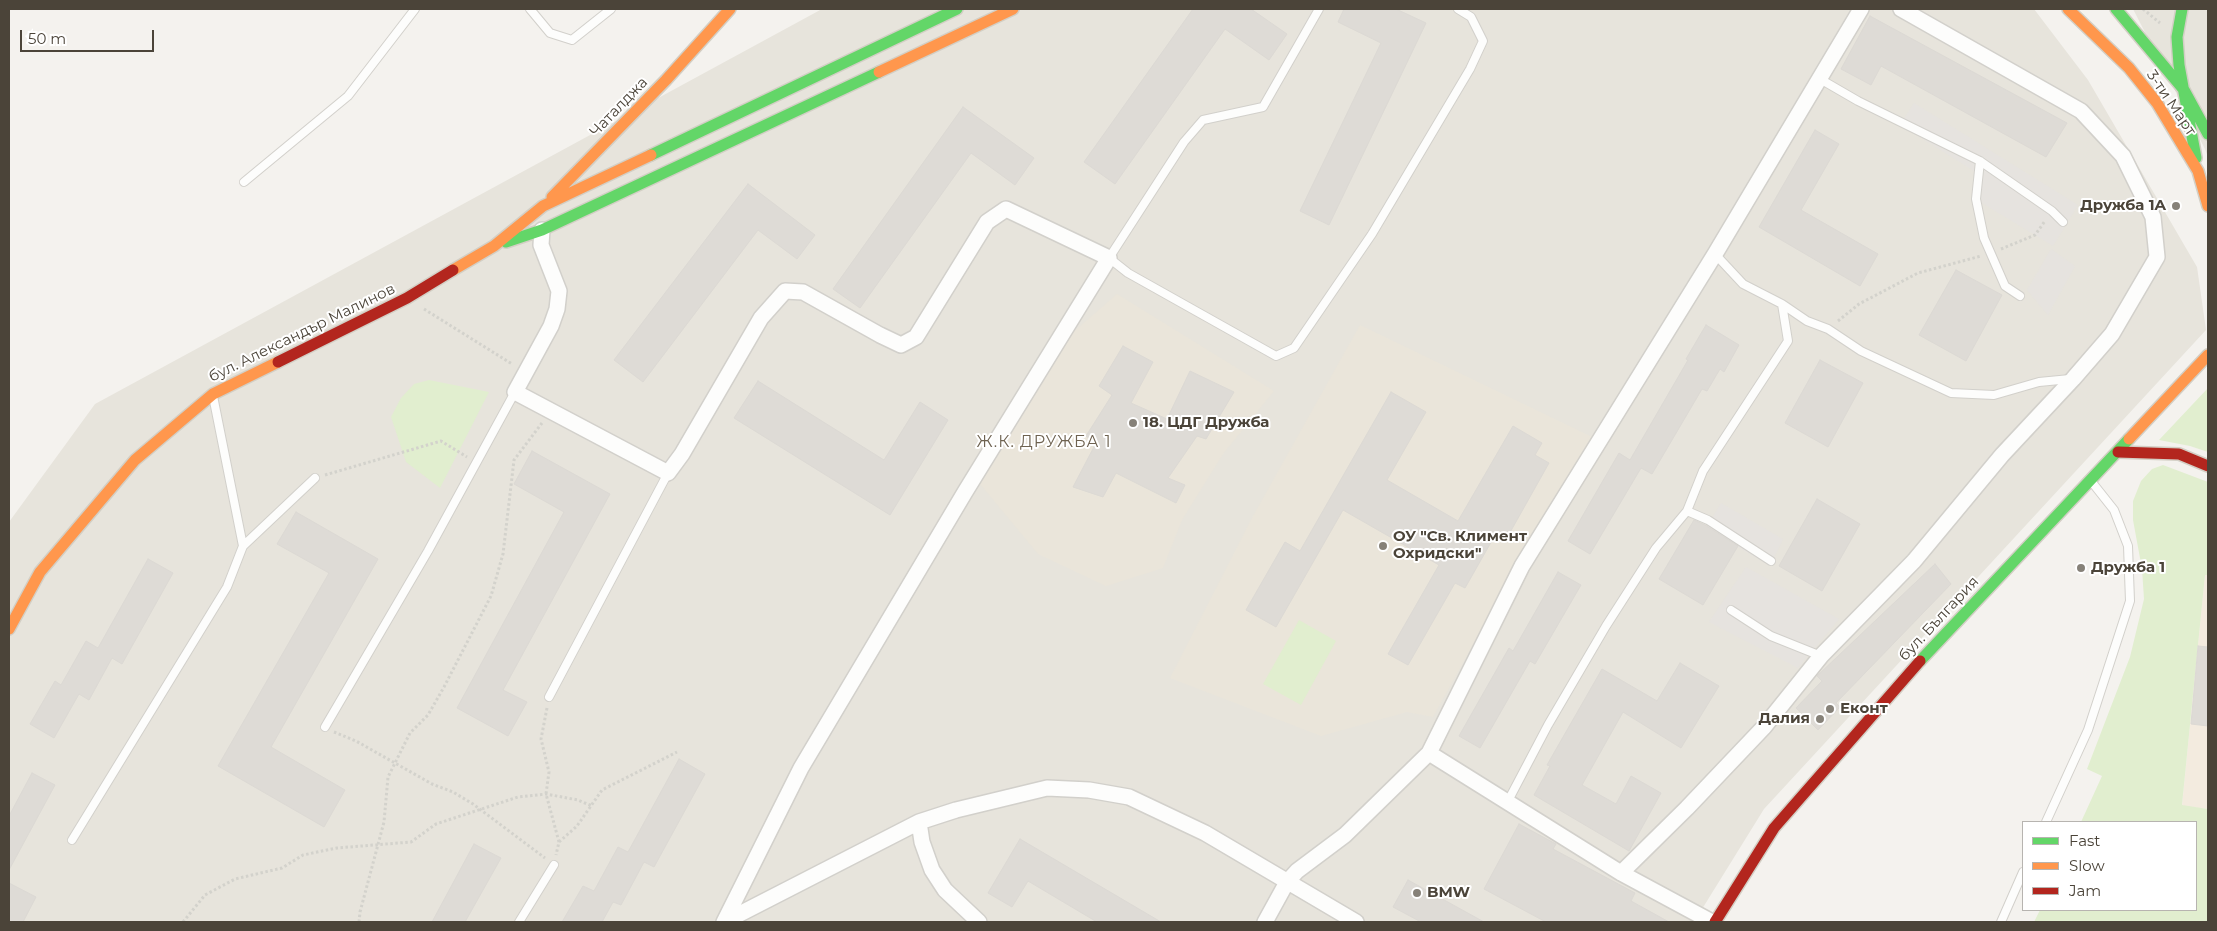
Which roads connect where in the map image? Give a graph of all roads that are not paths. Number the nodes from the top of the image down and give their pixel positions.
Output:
1 (415, 9) edge
2 (530, 9) edge
3 (611, 9) edge
4 (730, 9) edge
5 (957, 9) edge
6 (1013, 9) edge
7 (1319, 9) edge
8 (1458, 9) edge
9 (1861, 9) edge
10 (1900, 9) edge
11 (2068, 9) edge
12 (2116, 9) edge
13 (2182, 9) edge
14 (1820, 79) junction
15 (2184, 90) junction
16 (2208, 134) edge
17 (1980, 162) junction
18 (2198, 171) junction
19 (244, 182) dead end
20 (543, 206) junction
21 (2208, 206) edge
22 (2063, 222) dead end
23 (542, 230) junction
24 (494, 246) junction
25 (1715, 254) junction
26 (1109, 258) junction
27 (2020, 296) dead end
28 (1782, 304) junction
29 (2208, 355) edge
30 (2073, 379) junction
31 (515, 392) junction
32 (213, 394) junction
33 (2118, 452) junction
34 (2208, 466) edge
35 (668, 473) junction
36 (315, 478) road end
37 (2092, 481) junction
38 (1687, 512) junction
39 (243, 546) junction
40 (1771, 561) dead end
41 (1730, 610) dead end
42 (9, 629) edge
43 (1821, 656) junction
44 (548, 697) road end
45 (325, 728) road end
46 (1429, 753) junction
47 (1508, 801) junction
48 (2046, 821) edge
49 (919, 822) junction
50 (72, 840) dead end
51 (554, 865) road end
52 (1621, 873) junction
53 (2022, 874) edge
54 (1287, 882) junction
55 (519, 922) edge
56 (724, 922) edge
57 (979, 922) edge
58 (1265, 922) edge
59 (1356, 922) edge
60 (1714, 922) edge
61 (2001, 922) edge

1 - 19 lane
2 - 3 lane
4 - 20 street, Чаталджа
5 - 20 street
6 - 23 street
7 - 26 lane
8 - 26 lane
9 - 14 street
10 - 30 street
11 - 18 street, 3-ти Март
12 - 15 street
13 - 15 street
14 - 17 lane
14 - 25 street
15 - 16 street
15 - 18 street
17 - 22 lane
17 - 27 lane
18 - 21 street, 3-ти Март
20 - 23 street
20 - 24 street
23 - 24 street
23 - 31 street
24 - 32 street, бул. Александър Малинов
25 - 28 lane
25 - 46 street
26 - 35 street
26 - 56 street
28 - 30 lane
28 - 38 lane
29 - 33 street, бул. България
30 - 43 street
31 - 35 street
31 - 45 lane
32 - 39 lane
32 - 42 street, бул. Александър Малинов
33 - 34 street
33 - 37 street, бул. България
35 - 44 lane
36 - 39 lane
37 - 48 lane
37 - 60 street, бул. България
38 - 40 lane
38 - 47 lane
39 - 50 lane
41 - 43 lane
43 - 52 street
46 - 47 street
46 - 54 street
47 - 52 street
49 - 54 street
49 - 56 street
49 - 57 street
51 - 55 lane
52 - 60 street
53 - 61 lane
54 - 58 street
54 - 59 street

